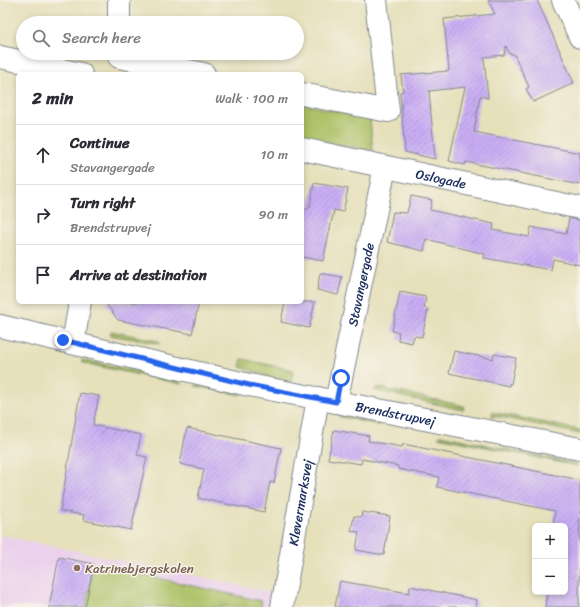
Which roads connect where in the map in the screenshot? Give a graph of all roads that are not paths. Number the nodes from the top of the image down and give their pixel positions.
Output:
1 (119, 0) edge
2 (376, 0) edge
3 (563, 0) edge
4 (119, 16) edge
5 (580, 36) edge
6 (0, 57) edge
7 (141, 60) edge
8 (71, 72) edge
9 (195, 72) edge
10 (304, 94) edge
11 (304, 150) edge
12 (386, 167) junction
13 (580, 208) edge
14 (80, 304) edge
15 (0, 326) edge
16 (73, 343) junction
17 (327, 400) junction
18 (580, 449) edge
19 (282, 607) edge

1 - 4 street
2 - 10 street
3 - 5 street
6 - 8 street
7 - 9 street
11 - 12 street, Oslogade
12 - 13 street, Oslogade
12 - 17 street, Stavangergade
14 - 16 street
15 - 16 street, Brendstrupvej
16 - 17 street, Brendstrupvej
17 - 18 street, Brendstrupvej
17 - 19 street, Kløvermarksvej

